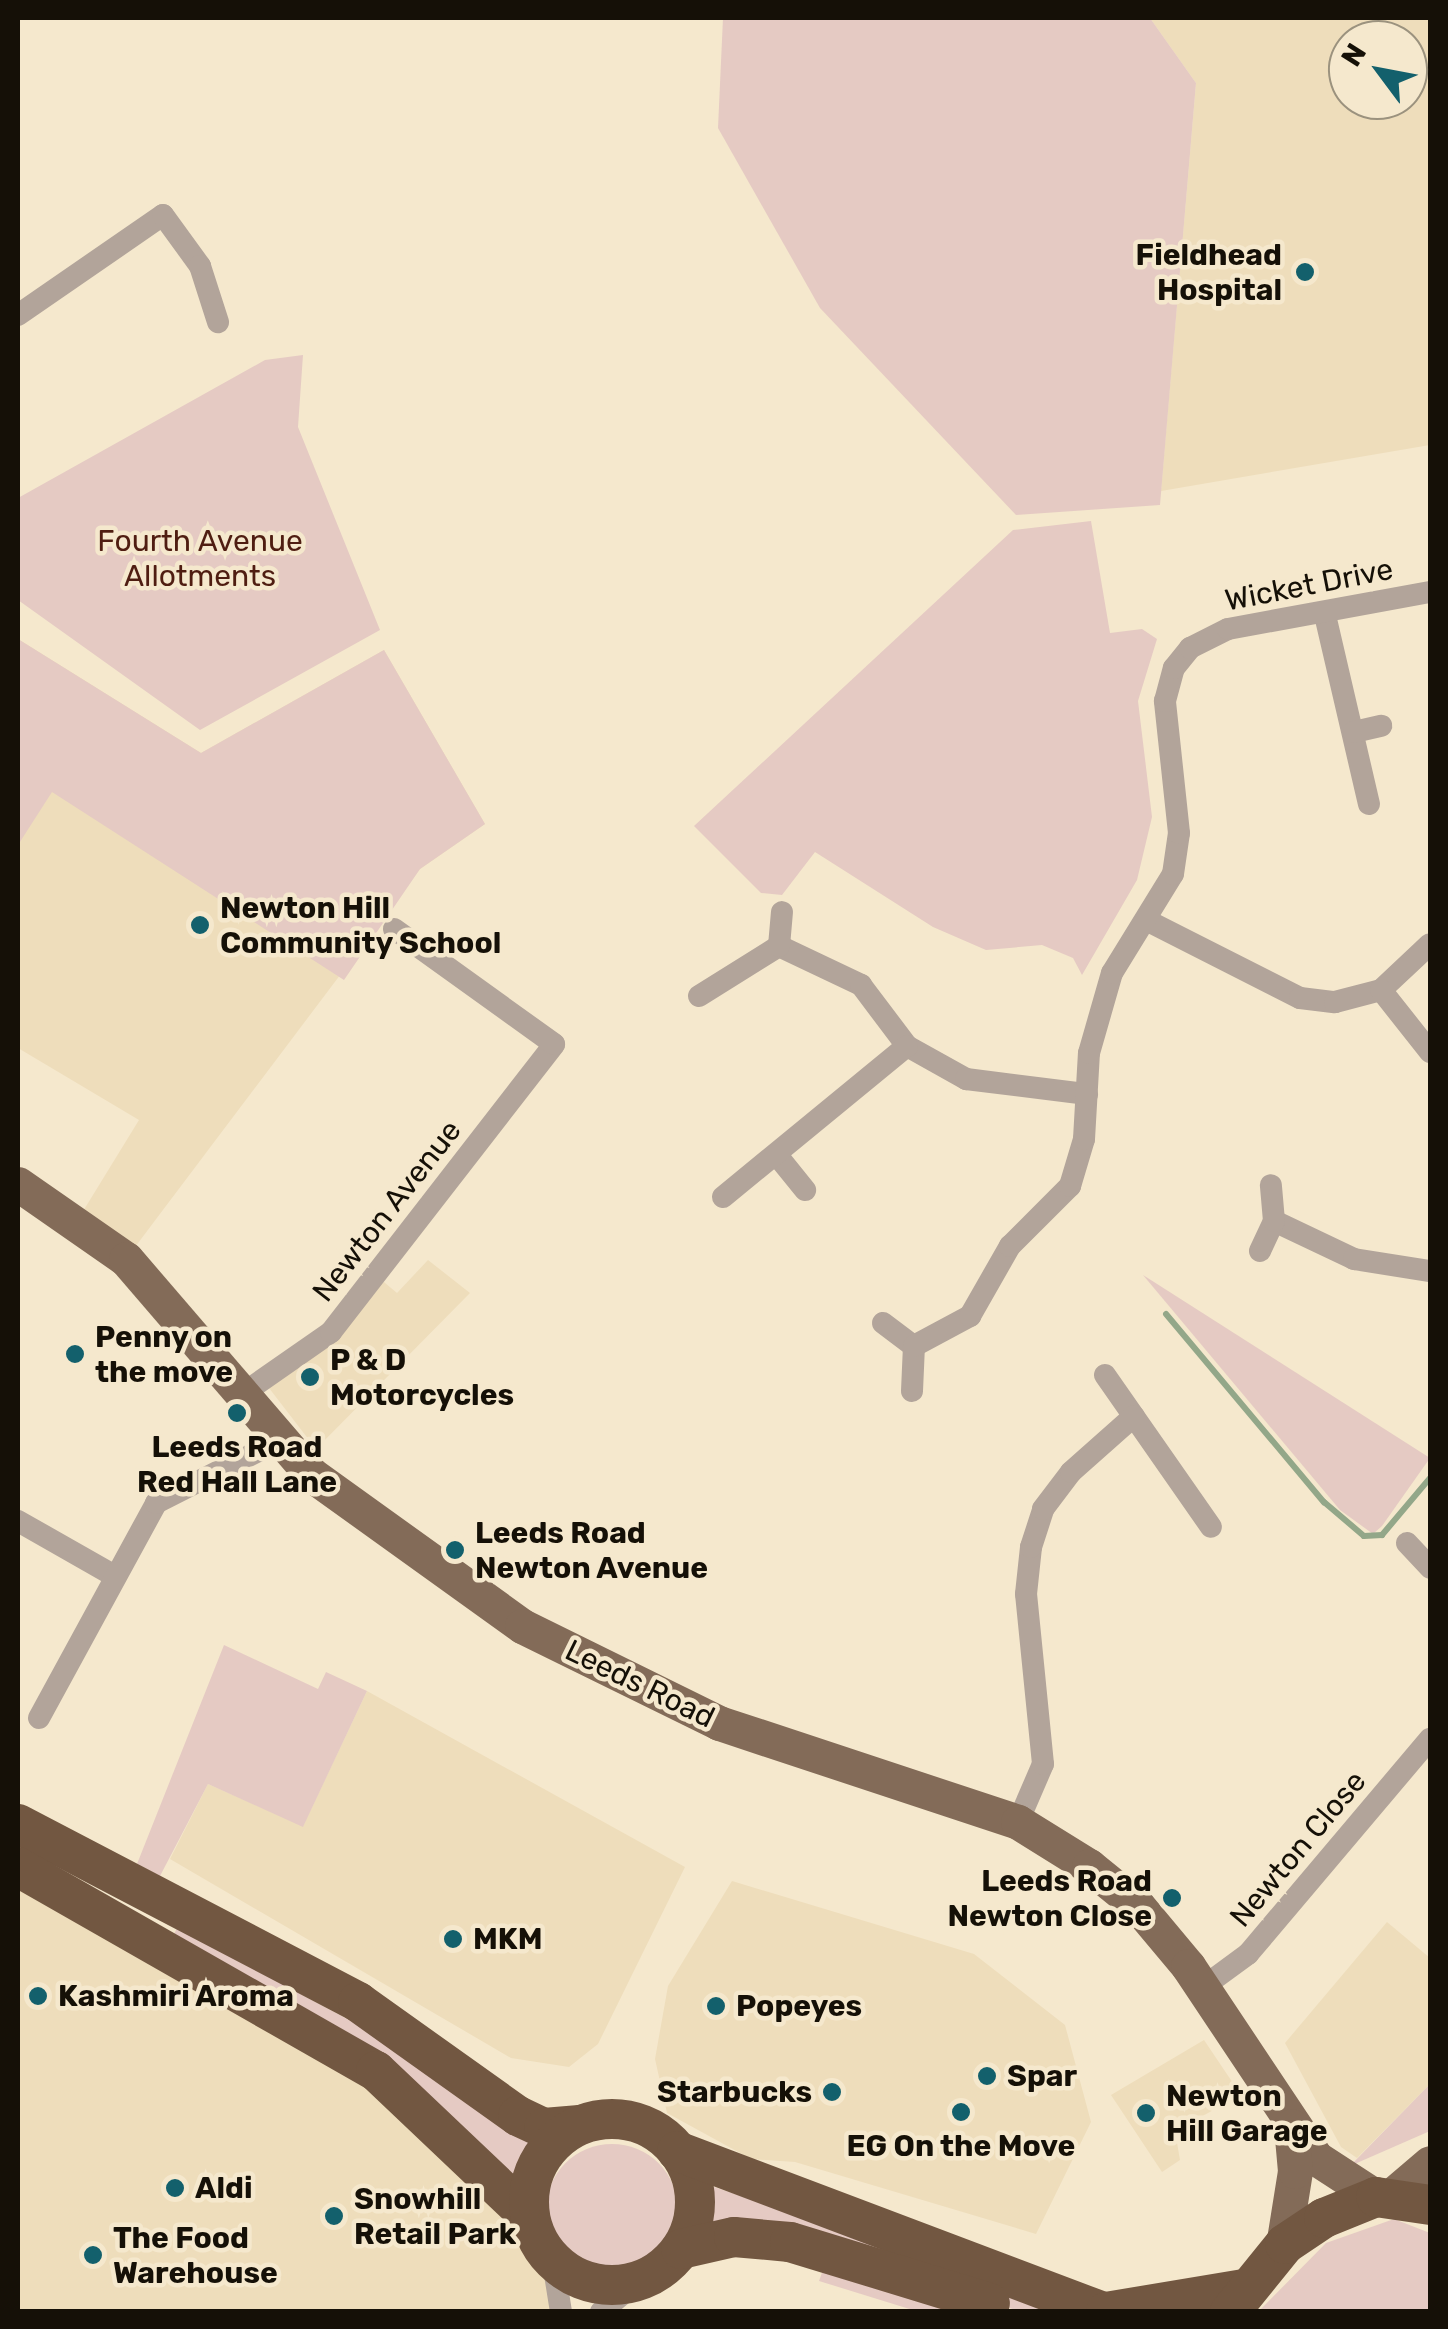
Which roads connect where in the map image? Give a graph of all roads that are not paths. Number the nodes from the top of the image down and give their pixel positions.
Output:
1 (18, 315) edge
2 (218, 322) dead end
3 (1430, 592) edge
4 (1325, 615) junction
5 (1380, 726) dead end
6 (1354, 732) junction
7 (1369, 804) dead end
8 (782, 912) dead end
9 (1148, 921) junction
10 (394, 929) dead end
11 (1430, 944) edge
12 (779, 946) junction
13 (1381, 990) junction
14 (699, 996) dead end
15 (907, 1046) junction
16 (1430, 1052) edge
17 (1087, 1094) junction
18 (780, 1159) junction
19 (18, 1184) edge
20 (1271, 1185) dead end
21 (805, 1190) dead end
22 (723, 1197) dead end
23 (1274, 1221) junction
24 (1260, 1251) dead end
25 (1430, 1271) edge
26 (884, 1323) dead end
27 (914, 1346) junction
28 (1104, 1375) dead end
29 (912, 1391) dead end
30 (245, 1392) junction
31 (1134, 1416) junction
32 (282, 1439) junction
33 (18, 1520) edge
34 (1211, 1527) dead end
35 (1407, 1543) dead end
36 (1430, 1568) edge
37 (115, 1576) junction
38 (39, 1718) dead end
39 (1430, 1740) edge
40 (1018, 1822) junction
41 (18, 1824) edge
42 (18, 1867) edge
43 (1203, 1987) junction
44 (1288, 2115) junction
45 (580, 2126) junction
46 (677, 2151) junction
47 (1430, 2163) edge
48 (1383, 2197) junction
49 (1430, 2205) edge
50 (529, 2216) junction
51 (1283, 2246) junction
52 (681, 2249) junction
53 (553, 2262) junction
54 (637, 2282) junction
55 (1237, 2300) edge
56 (561, 2312) edge
57 (601, 2312) edge
58 (1008, 2312) edge
59 (1105, 2312) edge

1 - 2 street
3 - 4 street, Wicket Drive
4 - 6 street
4 - 9 street, Wicket Drive
5 - 6 street
6 - 7 street
8 - 12 street
9 - 13 street
9 - 17 street, Wicket Drive
10 - 30 street, Newton Avenue
11 - 13 street
12 - 14 street
12 - 15 street
13 - 16 street
15 - 17 street
15 - 18 street
17 - 27 street, Wicket Drive
18 - 21 street
18 - 22 street
19 - 30 main road, Leeds Road
20 - 23 street
23 - 24 street
23 - 25 street
26 - 27 street
27 - 29 street
28 - 31 street
30 - 32 main road, Leeds Road
31 - 34 street
31 - 40 street
32 - 37 street
32 - 40 main road, Leeds Road
33 - 37 street
35 - 36 street
37 - 38 street
39 - 43 street, Newton Close
40 - 43 main road, Leeds Road
41 - 45 highway
42 - 50 highway
43 - 44 main road, Leeds Road
44 - 48 main road, Leeds Road
44 - 51 main road, Leeds Road
45 - 46 highway
45 - 50 highway
46 - 52 highway
46 - 59 highway
47 - 48 main road
48 - 49 highway
48 - 51 highway
50 - 53 highway
51 - 55 highway
52 - 54 highway
52 - 58 highway
53 - 54 highway
53 - 56 street
54 - 57 street
55 - 59 highway

